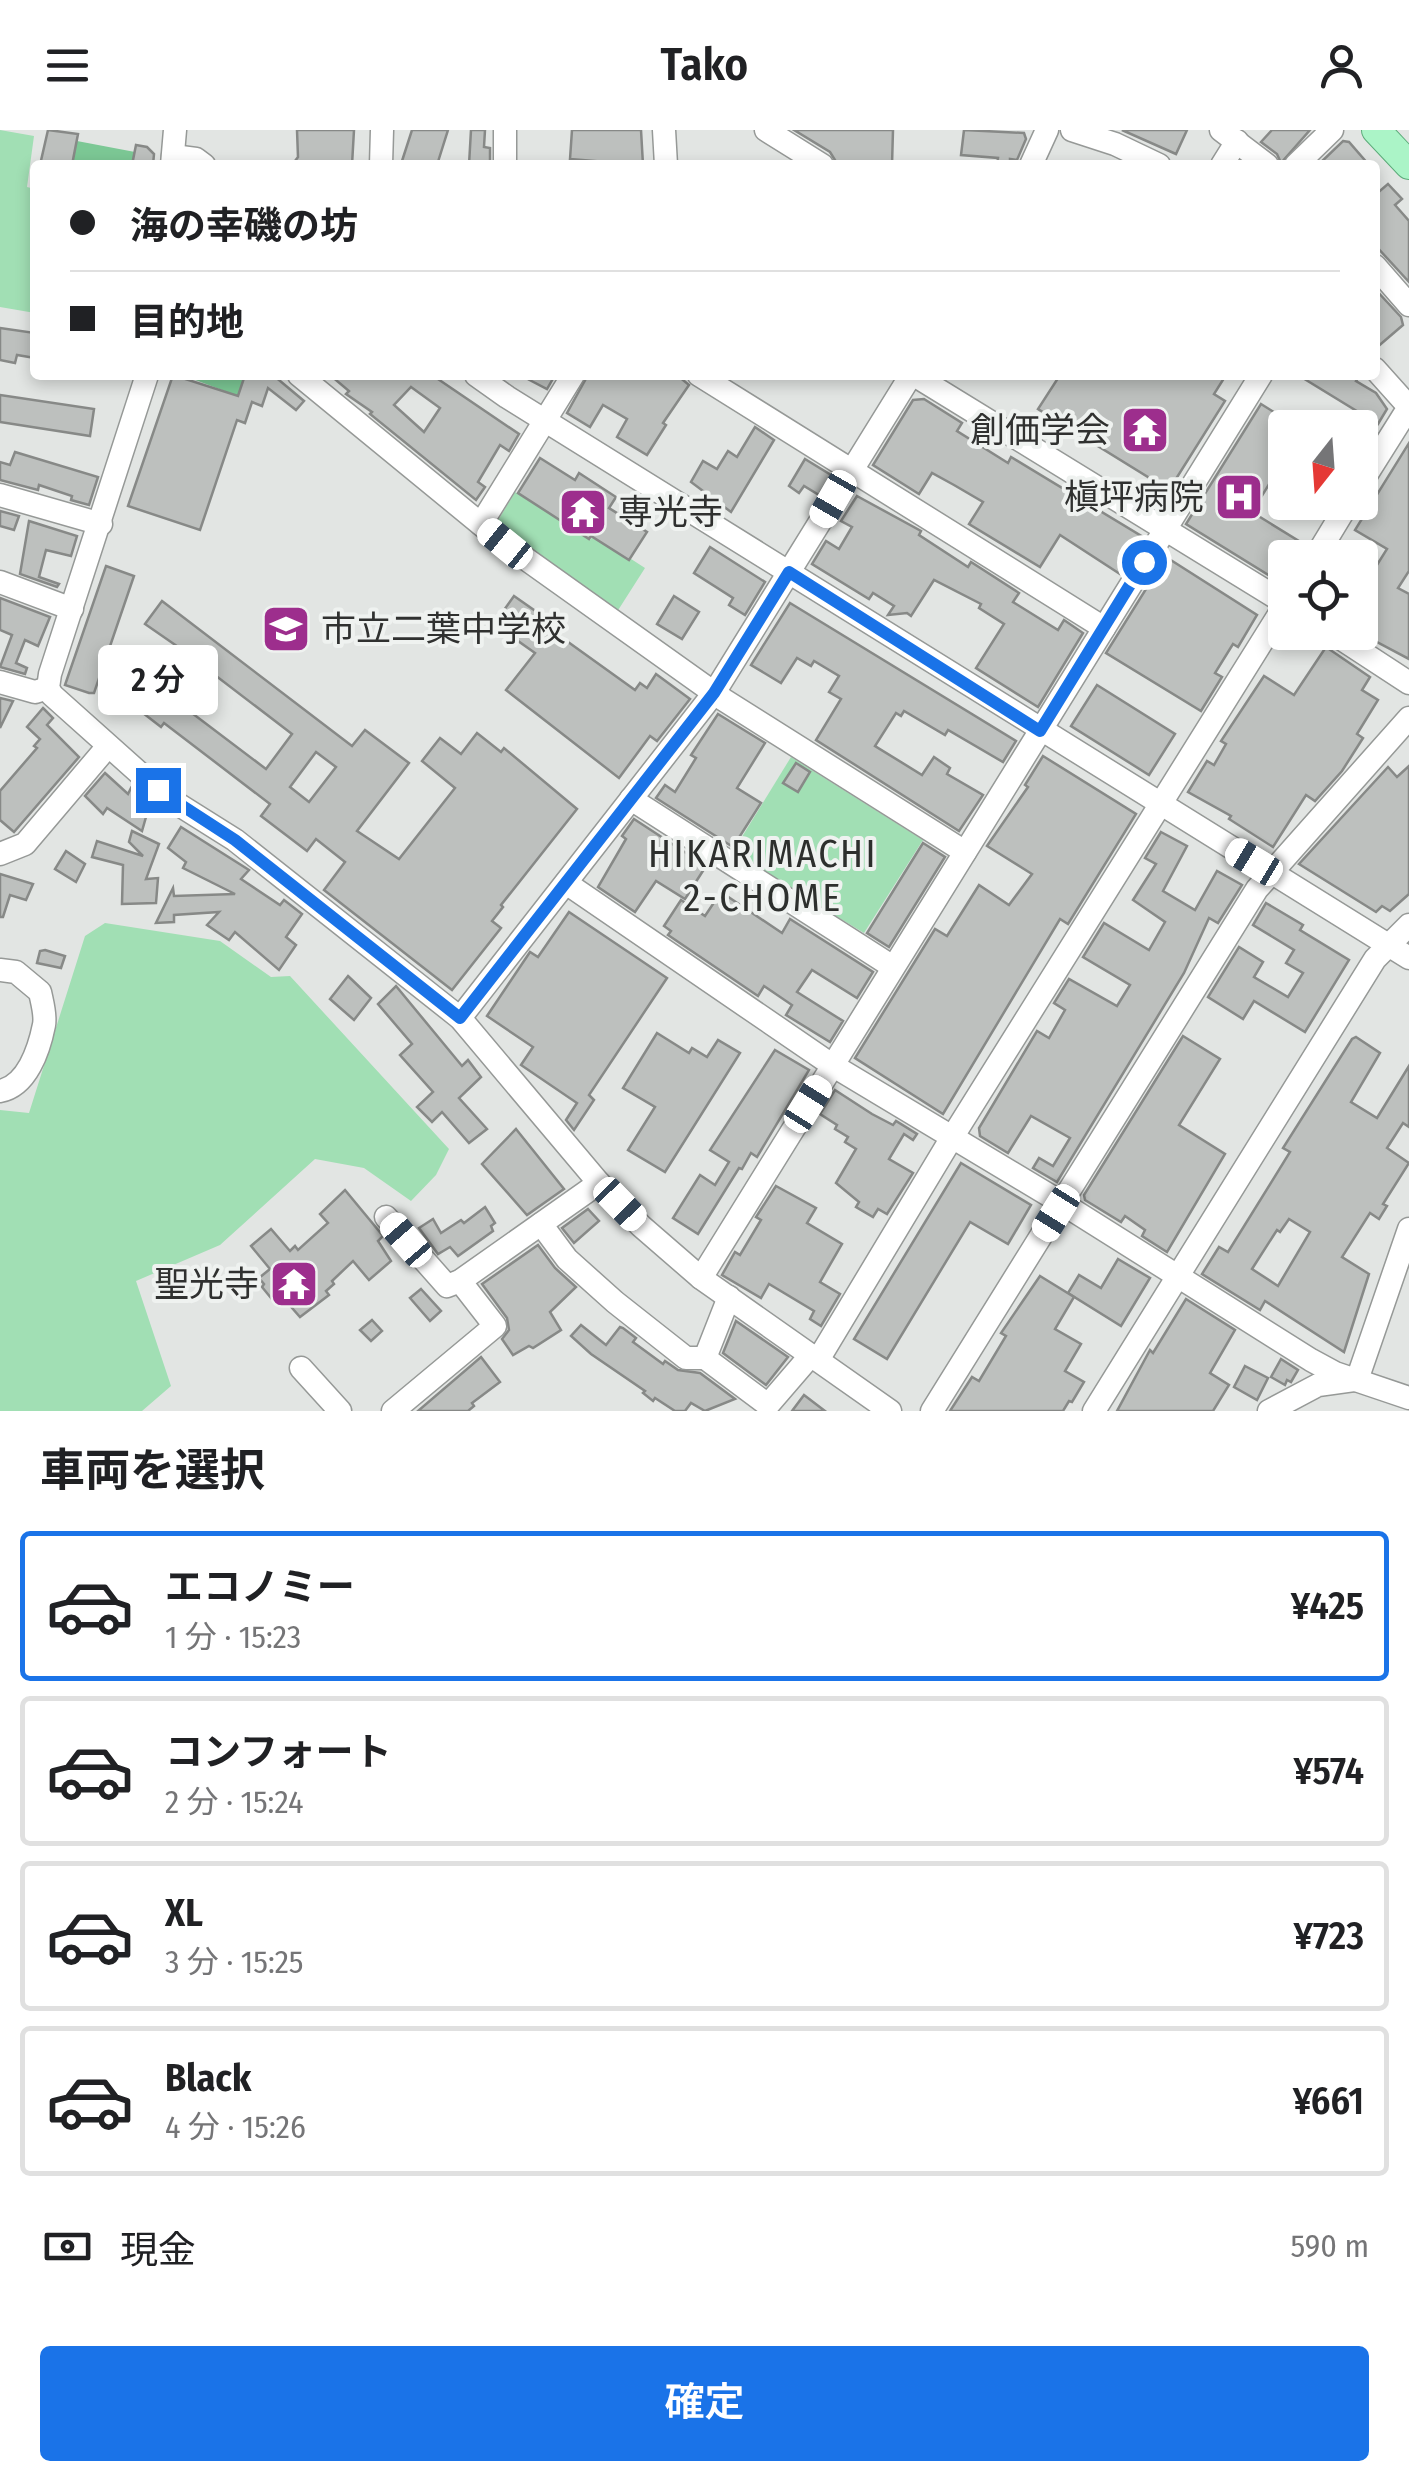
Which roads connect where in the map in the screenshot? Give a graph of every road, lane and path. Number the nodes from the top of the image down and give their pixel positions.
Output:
1 (175, 130) edge
2 (382, 130) edge
3 (504, 130) edge
4 (664, 130) edge
5 (766, 130) edge
6 (1047, 130) edge
7 (1072, 130) edge
8 (1332, 130) edge
9 (1229, 136) edge
10 (172, 160) edge
11 (382, 160) edge
12 (505, 160) edge
13 (666, 160) edge
14 (814, 160) edge
15 (1033, 160) edge
16 (1149, 160) edge
17 (1260, 160) edge
18 (1301, 160) edge
19 (1380, 272) edge
20 (1409, 305) edge
21 (1380, 374) edge
22 (145, 380) edge
23 (304, 380) edge
24 (484, 380) edge
25 (570, 380) edge
26 (707, 380) edge
27 (910, 380) edge
28 (921, 380) edge
29 (1258, 380) edge
30 (545, 421) junction
31 (1378, 456) edge
32 (850, 469) junction
33 (0, 495) edge
34 (100, 524) junction
35 (481, 524) junction
36 (1164, 530) junction
37 (789, 572) junction
38 (0, 582) edge
39 (1268, 594) edge
40 (72, 610) junction
41 (1104, 628) junction
42 (1268, 631) edge
43 (1359, 650) edge
44 (0, 682) edge
45 (1409, 683) edge
46 (48, 688) junction
47 (714, 693) junction
48 (1409, 718) edge
49 (1040, 731) junction
50 (108, 746) junction
51 (631, 799) junction
52 (1161, 804) junction
53 (966, 852) junction
54 (0, 854) edge
55 (1270, 872) junction
56 (566, 883) junction
57 (1409, 925) edge
58 (1387, 944) junction
59 (1409, 958) edge
60 (893, 967) junction
61 (0, 970) edge
62 (460, 1018) junction
63 (832, 1065) junction
64 (0, 1090) edge
65 (952, 1137) junction
66 (598, 1183) junction
67 (1062, 1202) junction
68 (386, 1216) dead end
69 (541, 1224) junction
70 (1409, 1230) edge
71 (1177, 1276) junction
72 (701, 1278) junction
73 (460, 1281) junction
74 (729, 1298) junction
75 (705, 1358) junction
76 (814, 1358) junction
77 (301, 1368) dead end
78 (1358, 1380) junction
79 (1409, 1398) edge
80 (340, 1411) edge
81 (393, 1411) edge
82 (890, 1411) edge
83 (932, 1411) edge
84 (1094, 1411) edge
85 (1270, 1411) edge

1 - 10 street
2 - 11 street
3 - 12 street
4 - 13 street
5 - 14 street
6 - 15 street
7 - 16 street
8 - 18 street
9 - 17 street
19 - 20 street
21 - 31 street
22 - 34 street
23 - 35 street
24 - 30 street
25 - 30 street
26 - 32 street
27 - 32 street
28 - 36 street
29 - 36 street
30 - 35 street
30 - 37 street
32 - 37 street
32 - 41 street
33 - 34 street
34 - 40 street
35 - 47 street
36 - 39 street
36 - 41 street
37 - 47 street
37 - 49 street
38 - 40 street
40 - 46 street
41 - 49 street
42 - 52 street
43 - 45 street
44 - 46 street
46 - 50 street
47 - 51 street
47 - 53 street
48 - 55 street
49 - 52 street
49 - 53 street
50 - 54 street
50 - 62 street
51 - 56 street
51 - 60 street
52 - 55 street
52 - 65 street
53 - 60 street
55 - 58 street
55 - 67 street
56 - 62 street
56 - 63 street
57 - 58 street
58 - 59 street
58 - 71 street
60 - 63 street
61 - 64 street
62 - 66 street
63 - 65 street
63 - 72 street
65 - 67 street
65 - 76 street
66 - 69 street
66 - 72 street
67 - 71 street
67 - 83 street
68 - 73 street
69 - 73 street
69 - 75 street
70 - 78 street
71 - 78 street
71 - 84 street
72 - 74 street
73 - 81 street
74 - 75 street
74 - 76 street
75 - 76 street
76 - 82 street
77 - 80 street
78 - 79 street
78 - 85 street

